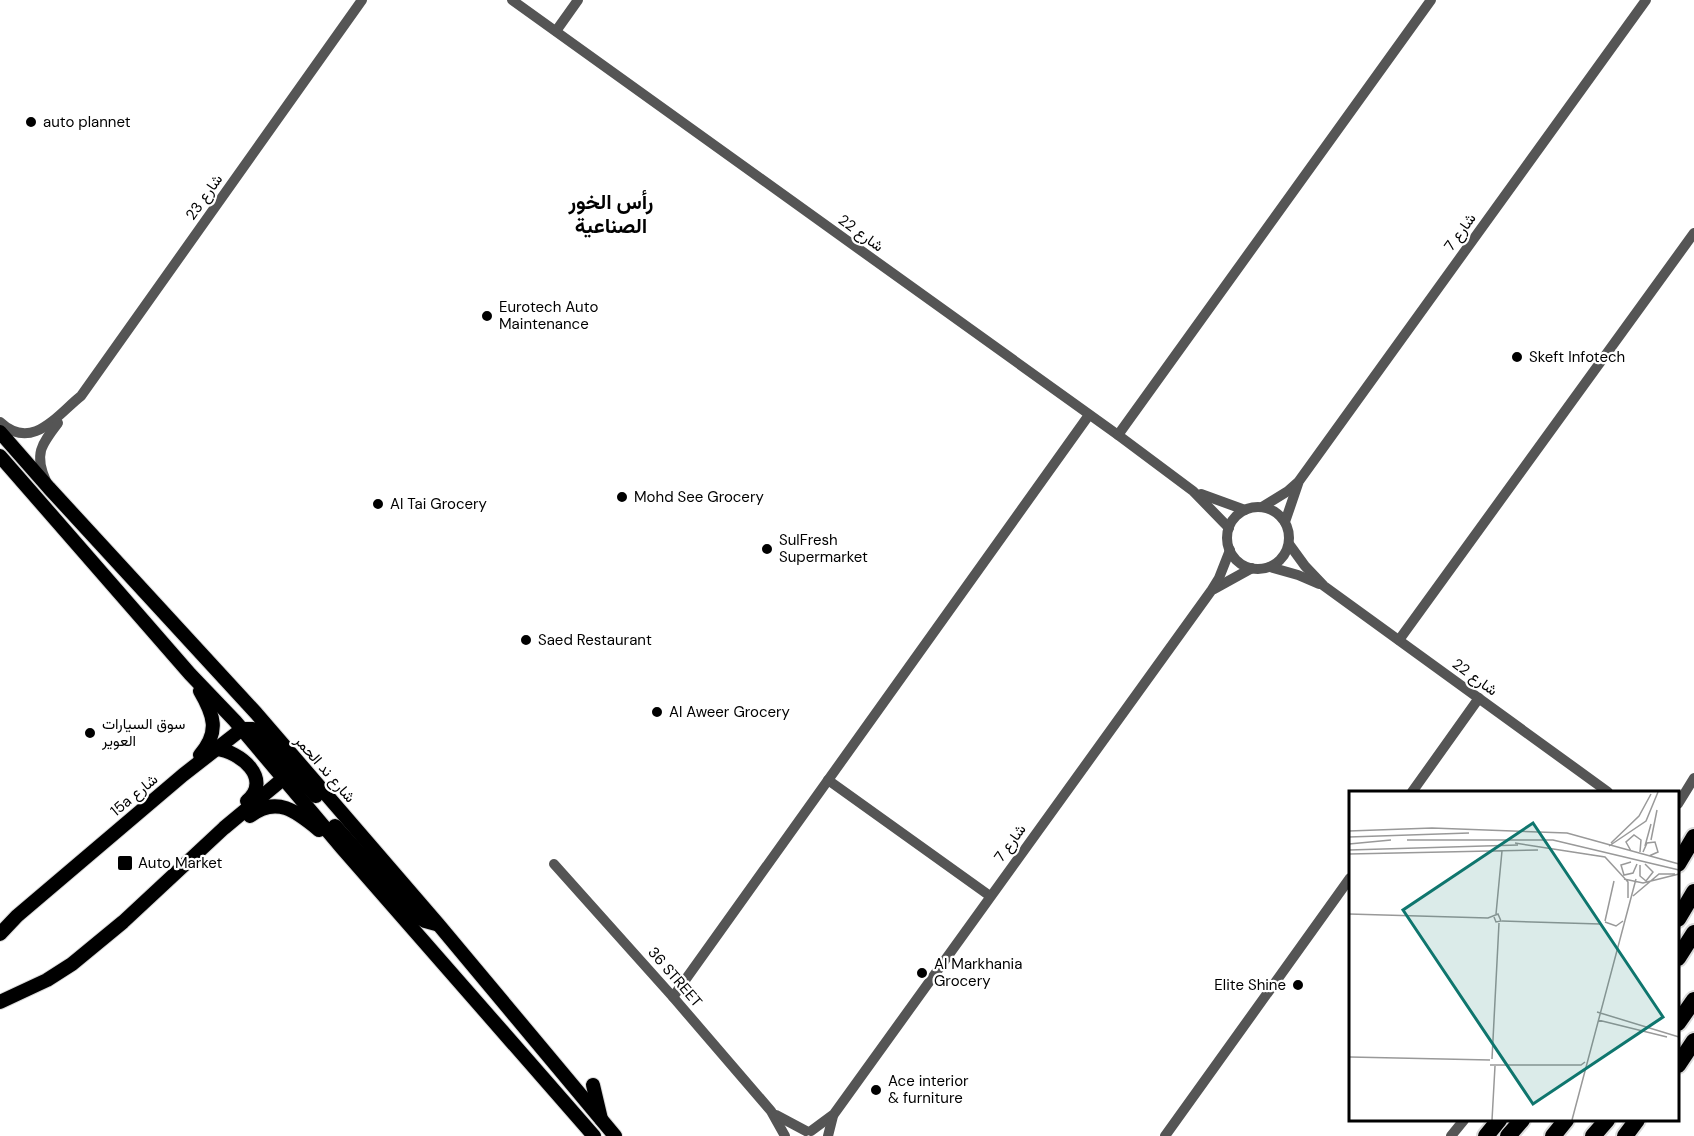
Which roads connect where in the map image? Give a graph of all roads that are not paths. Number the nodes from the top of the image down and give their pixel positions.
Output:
1 (362, 0) edge
2 (512, 0) edge
3 (578, 0) edge
4 (1431, 0) edge
5 (1646, 0) edge
6 (556, 31) junction
7 (1694, 233) edge
8 (67, 407) junction
9 (1089, 415) junction
10 (0, 422) edge
11 (0, 432) edge
12 (1118, 435) junction
13 (0, 456) edge
14 (1299, 481) junction
15 (1193, 491) junction
16 (54, 493) junction
17 (74, 499) dead end
18 (1262, 507) junction
19 (1245, 510) junction
20 (1285, 522) junction
21 (1229, 528) junction
22 (1288, 544) junction
23 (1230, 550) junction
24 (117, 561) junction
25 (136, 565) dead end
26 (1270, 567) junction
27 (1252, 568) junction
28 (1324, 586) junction
29 (1211, 591) junction
30 (151, 628) junction
31 (1399, 640) junction
32 (190, 674) junction
33 (1479, 698) junction
34 (256, 713) junction
35 (242, 729) junction
36 (216, 749) junction
37 (289, 768) junction
38 (183, 775) junction
39 (1694, 777) edge
40 (828, 780) junction
41 (1413, 791) edge
42 (1607, 791) edge
43 (299, 796) junction
44 (1679, 801) edge
45 (224, 828) junction
46 (1694, 837) edge
47 (342, 848) junction
48 (1679, 861) edge
49 (554, 864) dead end
50 (1349, 879) edge
51 (1694, 890) edge
52 (990, 896) junction
53 (1679, 907) edge
54 (1679, 916) edge
55 (438, 924) junction
56 (1694, 933) edge
57 (0, 934) edge
58 (1679, 955) edge
59 (674, 997) junction
60 (1694, 1000) edge
61 (0, 1002) edge
62 (1679, 1020) edge
63 (1694, 1041) edge
64 (1679, 1062) edge
65 (593, 1085) dead end
66 (771, 1111) junction
67 (834, 1114) junction
68 (602, 1121) junction
69 (1462, 1121) edge
70 (1497, 1121) edge
71 (1520, 1121) edge
72 (1564, 1121) edge
73 (1606, 1121) edge
74 (1636, 1121) edge
75 (812, 1133) edge
76 (591, 1134) edge
77 (615, 1136) edge
78 (785, 1136) edge
79 (795, 1136) edge
80 (828, 1136) edge
81 (1165, 1136) edge
82 (1451, 1136) edge
83 (1486, 1136) edge
84 (1508, 1136) edge
85 (1553, 1136) edge
86 (1595, 1136) edge
87 (1625, 1136) edge

1 - 8 street, شارع 23
2 - 6 street, شارع 22
3 - 6 street
4 - 12 street
5 - 14 street, شارع 7
6 - 9 street, شارع 22
7 - 31 street
8 - 10 street, شارع 23
8 - 16 street, شارع 23
9 - 12 street, شارع 22
9 - 40 street
11 - 16 main road, شارع ند الحمر
12 - 15 street, شارع 22
13 - 30 main road, شارع ند الحمر
14 - 18 street, شارع 7
14 - 20 street, شارع 7
15 - 19 street, شارع 22
15 - 21 street, شارع 22
16 - 17 main road
16 - 24 main road, شارع ند الحمر
18 - 19 street
18 - 20 street
19 - 21 street
20 - 22 street
21 - 23 street
22 - 26 street
22 - 28 street, شارع 22
23 - 27 street
23 - 29 street
24 - 25 main road
24 - 34 main road, شارع ند الحمر
26 - 27 street
26 - 28 street, شارع 22
27 - 29 street
28 - 31 street, شارع 22
29 - 52 street, شارع 7
30 - 32 main road, شارع ند الحمر
30 - 34 main road
31 - 33 street, شارع 22
32 - 35 main road, شارع ند الحمر
32 - 38 main road
33 - 41 street
33 - 42 street, شارع 22
34 - 37 main road, شارع ند الحمر
35 - 36 main road, 15a شارع
35 - 37 main road, شارع ند الحمر
36 - 38 main road, 15a شارع
36 - 45 main road
37 - 43 main road, شارع ند الحمر
37 - 45 main road
37 - 55 main road, شارع ند الحمر
38 - 57 main road, 15a شارع
39 - 44 street
40 - 52 street
40 - 59 street
43 - 47 main road, شارع ند الحمر
43 - 55 main road
45 - 47 main road
45 - 61 main road
46 - 48 highway
47 - 76 main road, شارع ند الحمر
49 - 59 street, 36 STREET
50 - 81 street
51 - 53 highway
51 - 54 highway
52 - 67 street, شارع 7
55 - 68 main road, شارع ند الحمر
56 - 58 highway
59 - 66 street, 36 STREET
60 - 62 highway
63 - 64 highway
65 - 68 main road
66 - 75 street, 36 STREET
66 - 78 street, 36 STREET
67 - 75 street, شارع 7
67 - 80 street, شارع 7
68 - 77 main road, شارع ند الحمر
69 - 82 street
70 - 83 highway
71 - 84 highway
72 - 85 highway
73 - 86 highway
74 - 87 highway
75 - 79 street, شارع 7

